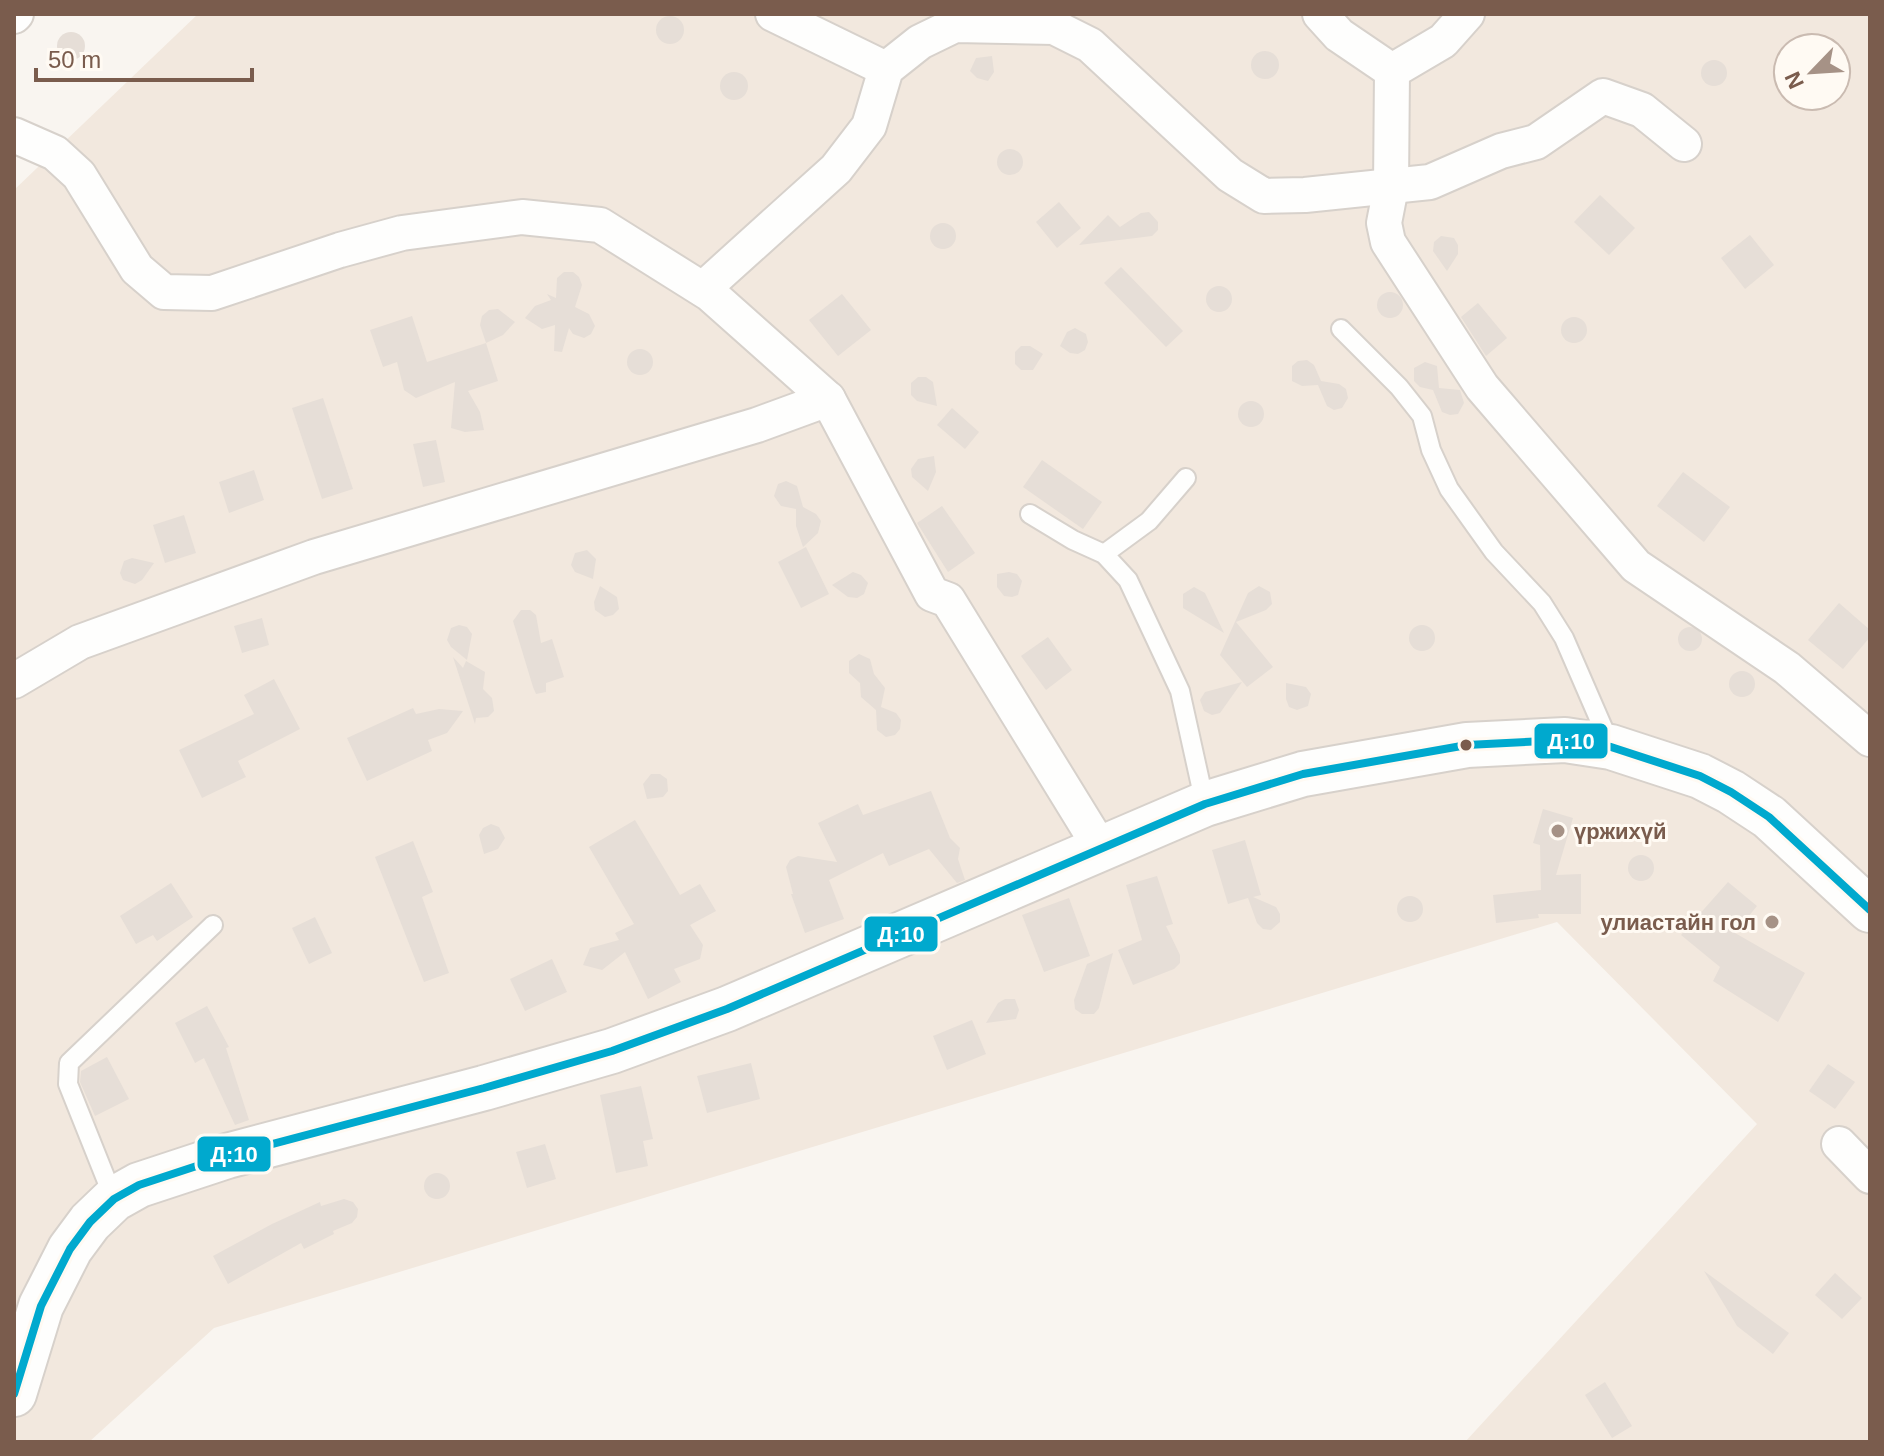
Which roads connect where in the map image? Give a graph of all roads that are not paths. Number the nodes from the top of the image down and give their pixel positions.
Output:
1 (773, 14) edge
2 (1320, 14) edge
3 (1467, 14) edge
4 (952, 20) edge
5 (886, 69) junction
6 (1392, 71) junction
7 (14, 135) edge
8 (1684, 144) dead end
9 (1391, 187) junction
10 (703, 289) junction
11 (1341, 329) dead end
12 (828, 399) junction
13 (1186, 478) dead end
14 (1030, 514) dead end
15 (1104, 554) junction
16 (14, 681) edge
17 (1870, 739) edge
18 (1611, 747) junction
19 (1205, 804) junction
20 (1100, 847) junction
21 (1870, 910) edge
22 (213, 925) dead end
23 (1839, 1144) dead end
24 (1870, 1176) edge
25 (114, 1199) junction
26 (14, 1394) edge

1 - 5 street
2 - 6 street
3 - 6 street
4 - 5 street
4 - 9 street
5 - 10 street
6 - 9 street
7 - 10 street
8 - 9 street
9 - 17 street
10 - 12 street
11 - 18 lane
12 - 16 street
12 - 20 street
13 - 15 lane
14 - 15 lane
15 - 19 lane
18 - 19 street
18 - 21 street
19 - 20 street
20 - 25 street
22 - 25 lane
23 - 24 street
25 - 26 street

